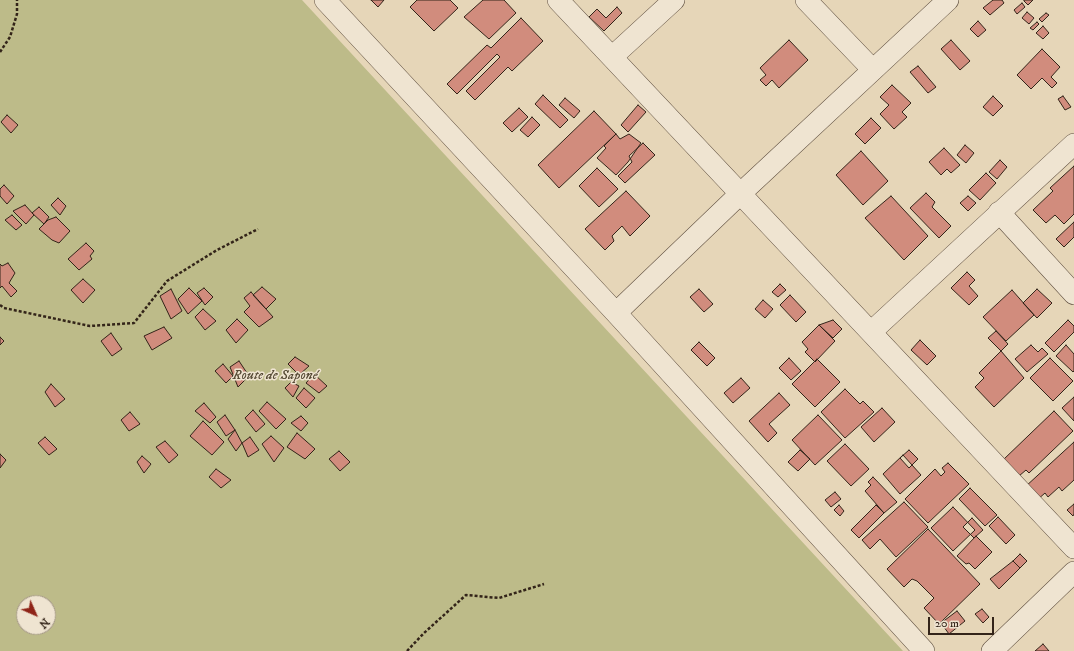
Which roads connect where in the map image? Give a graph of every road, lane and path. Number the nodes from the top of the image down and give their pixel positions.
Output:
1 (17, 0) edge
2 (325, 0) edge
3 (558, 0) edge
4 (674, 0) edge
5 (806, 0) edge
6 (948, 0) edge
7 (0, 52) edge
8 (612, 57) junction
9 (872, 70) junction
10 (1074, 144) edge
11 (740, 194) junction
12 (999, 212) junction
13 (258, 229) dead end
14 (1074, 294) edge
15 (0, 305) edge
16 (616, 313) junction
17 (871, 332) junction
18 (1074, 548) edge
19 (1074, 572) edge
20 (544, 584) dead end
21 (407, 651) edge
22 (924, 651) edge
23 (992, 651) edge

1 - 7 path
2 - 16 street
3 - 8 street
4 - 8 street
5 - 9 street
6 - 9 street
8 - 11 street
9 - 11 street
10 - 12 street
11 - 16 street
11 - 17 street
12 - 14 street
12 - 17 street
13 - 15 path
16 - 22 street
17 - 18 street
19 - 23 street
20 - 21 path

